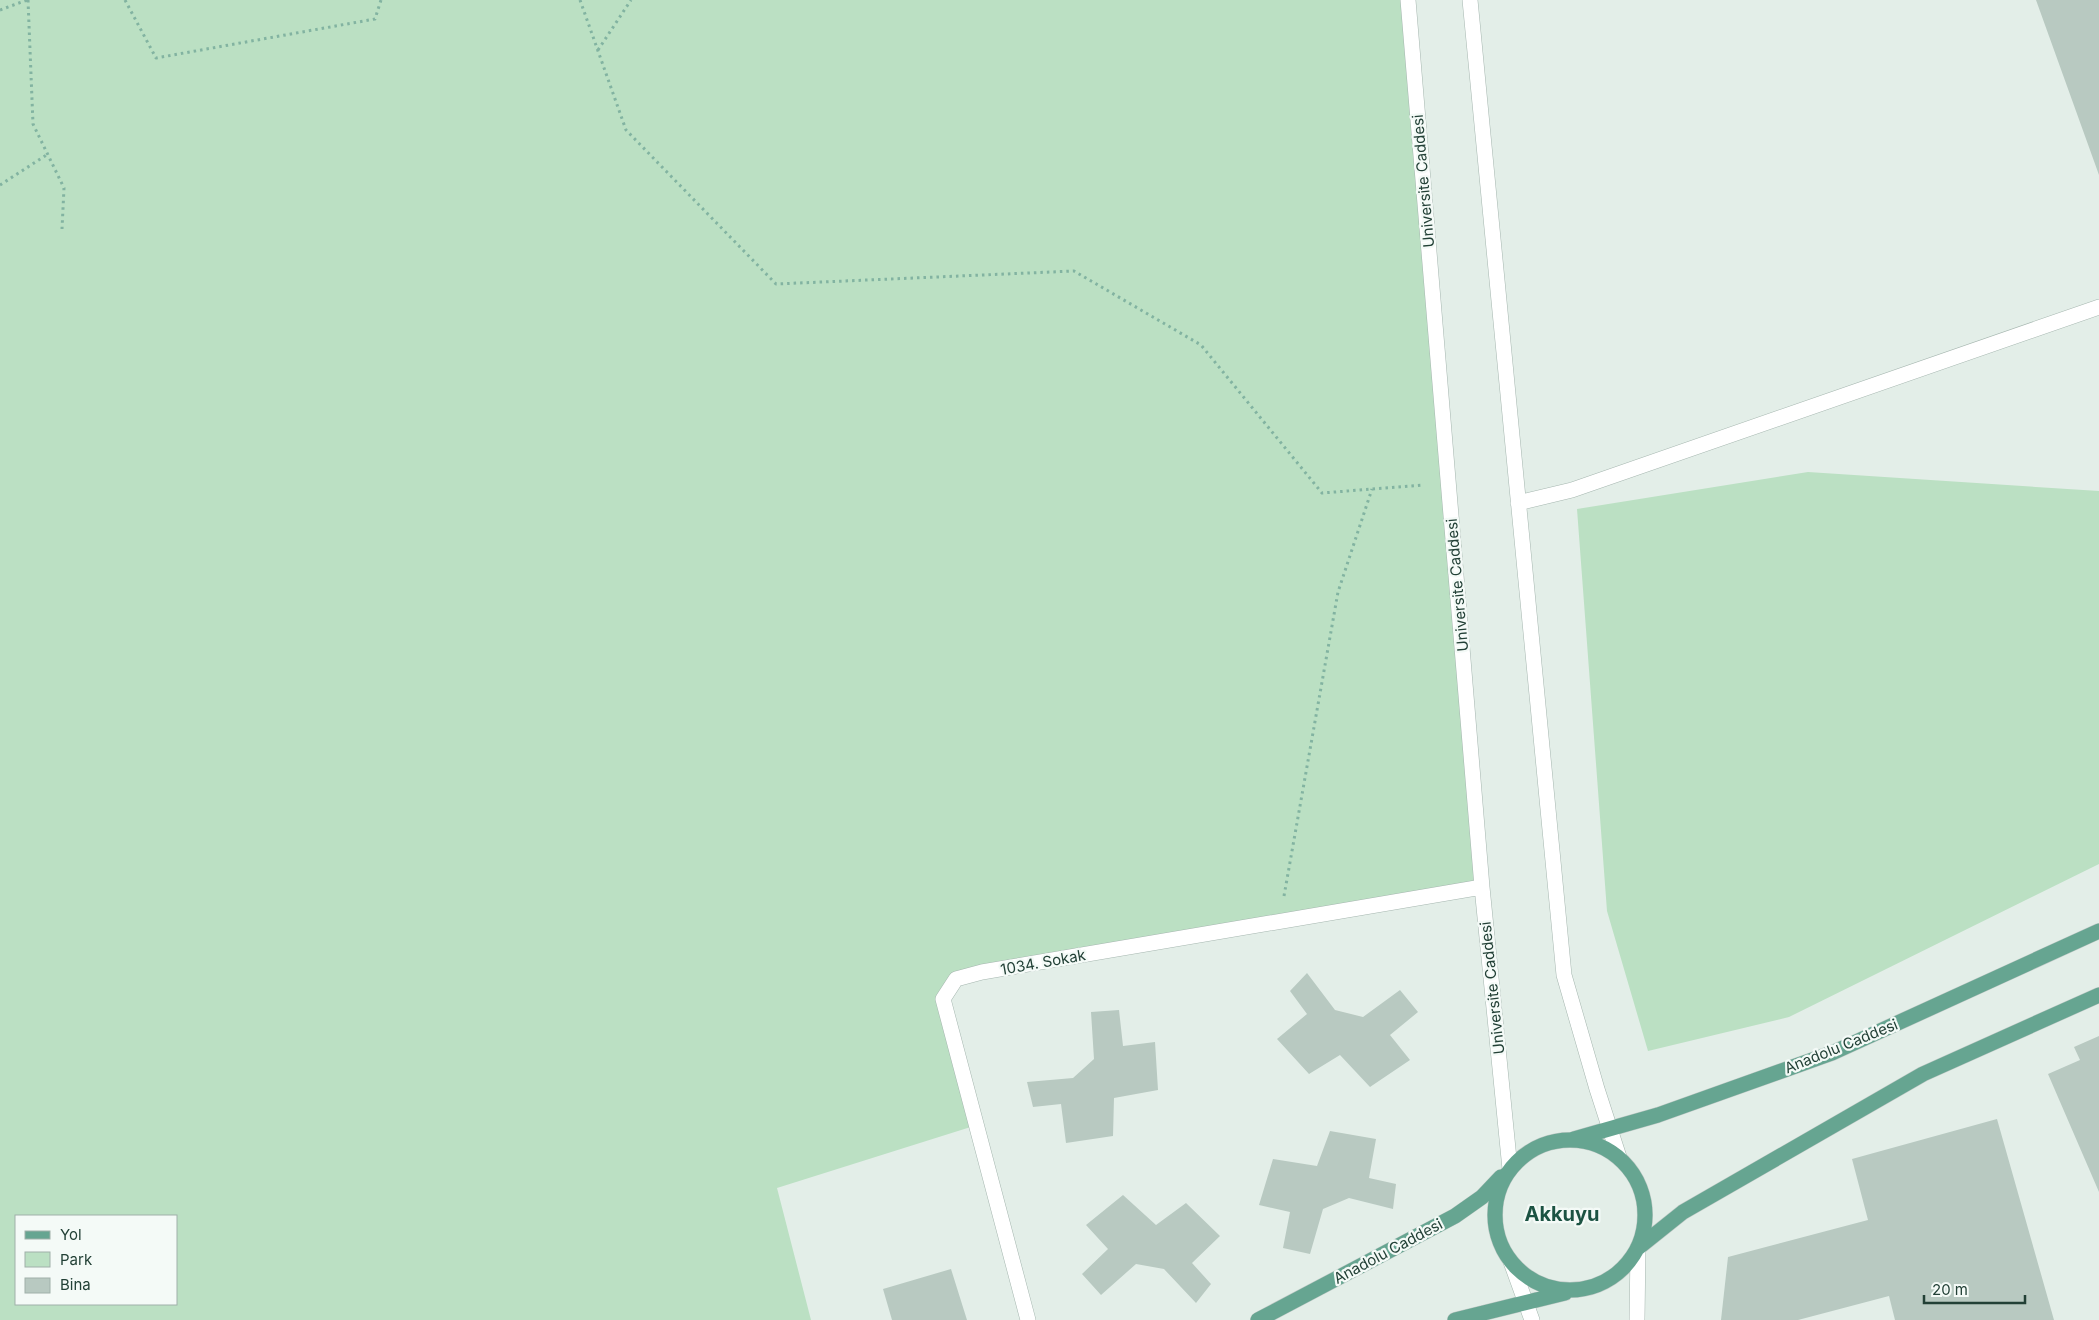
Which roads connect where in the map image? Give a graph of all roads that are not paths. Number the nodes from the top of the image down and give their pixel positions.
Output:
1 (1408, 0) edge
2 (1470, 0) edge
3 (2099, 307) edge
4 (1518, 503) junction
5 (1482, 887) junction
6 (2099, 931) edge
7 (2099, 994) edge
8 (1609, 1129) junction
9 (1574, 1139) junction
10 (1619, 1157) junction
11 (1510, 1169) junction
12 (1638, 1248) junction
13 (1511, 1262) junction
14 (1578, 1290) junction
15 (1526, 1302) junction
16 (1028, 1320) edge
17 (1258, 1320) edge
18 (1455, 1320) edge
19 (1532, 1320) edge
20 (1637, 1320) edge

1 - 5 street, Universite Caddesi
2 - 4 street
3 - 4 street
4 - 8 street
5 - 11 street, Universite Caddesi
5 - 16 street, 1034. Sokak
6 - 8 main road, Anadolu Caddesi
7 - 12 main road
8 - 9 main road, Anadolu Caddesi
8 - 10 street
9 - 10 main road
9 - 11 main road
10 - 12 main road
11 - 13 main road
11 - 17 main road, Anadolu Caddesi
12 - 14 main road
12 - 20 street
13 - 14 main road
13 - 15 street
14 - 15 main road
15 - 18 main road
15 - 19 street

